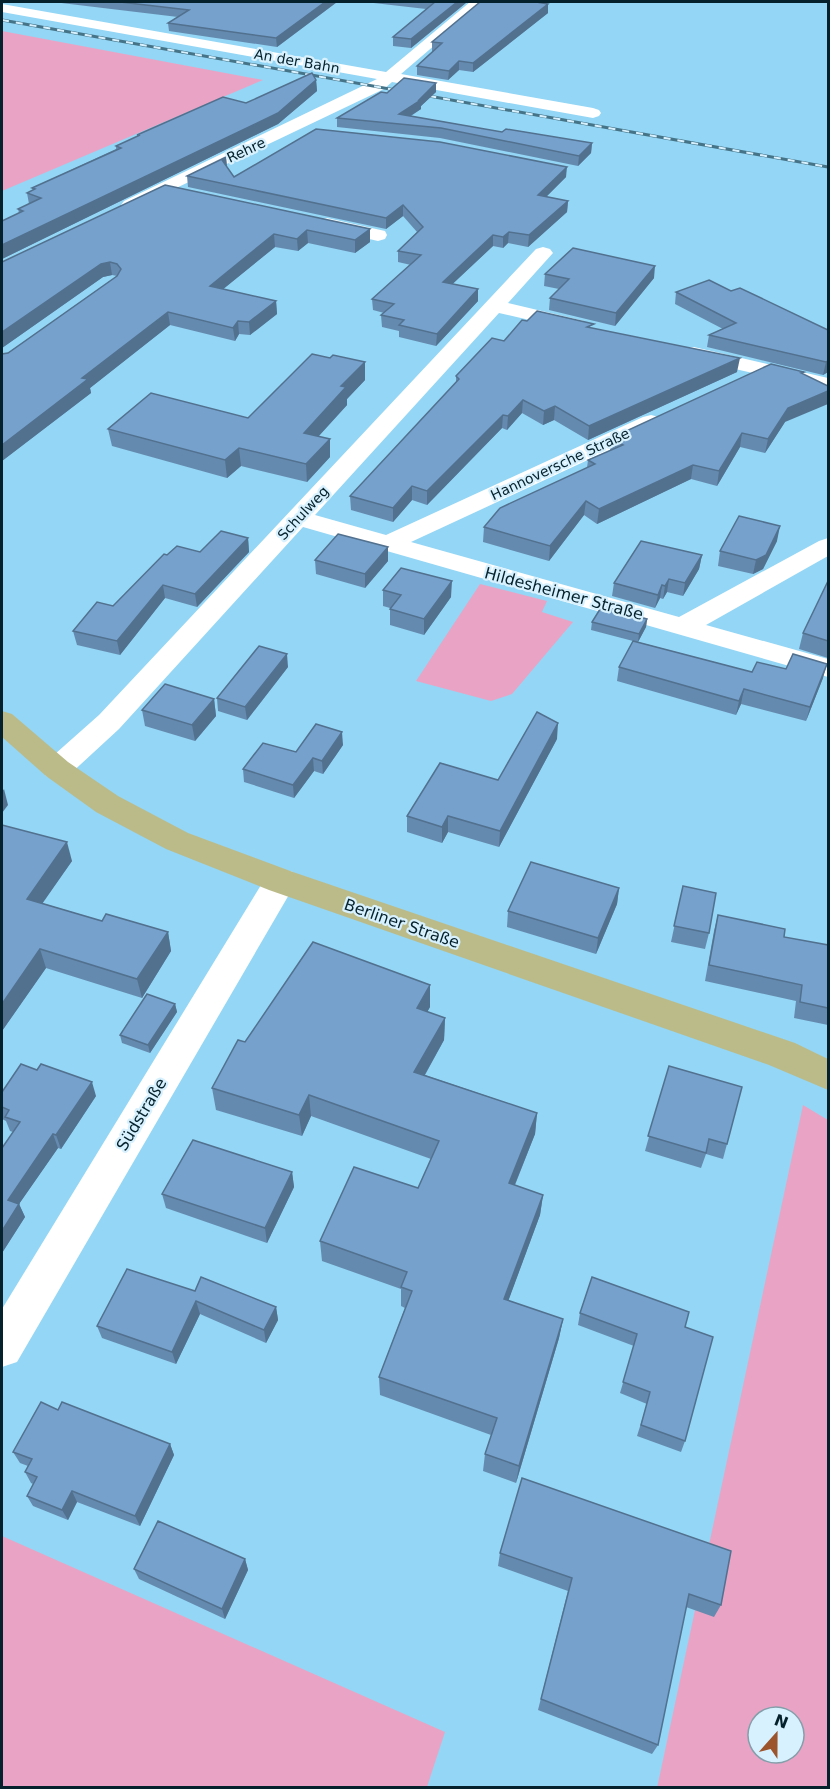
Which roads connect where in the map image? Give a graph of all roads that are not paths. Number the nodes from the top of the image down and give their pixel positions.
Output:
1 (13, 2) edge
2 (455, 2) edge
3 (476, 3) edge
4 (2, 8) edge
5 (391, 78) junction
6 (593, 113) dead end
7 (290, 129) junction
8 (325, 133) edge
9 (164, 189) junction
10 (197, 196) edge
11 (110, 215) edge
12 (310, 221) edge
13 (378, 235) dead end
14 (543, 253) dead end
15 (494, 306) junction
16 (596, 330) edge
17 (675, 348) edge
18 (766, 369) junction
19 (734, 384) edge
20 (828, 384) edge
21 (669, 414) edge
22 (299, 518) junction
23 (386, 544) junction
24 (828, 546) edge
25 (683, 626) junction
26 (828, 668) edge
27 (2, 721) edge
28 (57, 769) junction
29 (281, 881) junction
30 (828, 1075) edge
31 (2, 1347) edge

1 - 4 street
2 - 3 street
3 - 5 street, Rehre
4 - 5 street, An der Bahn
5 - 6 street, An der Bahn
5 - 7 street, Rehre
7 - 8 street
7 - 9 street, Rehre
9 - 10 street
9 - 11 street, Rehre
12 - 13 street
14 - 15 street, Schulweg
15 - 16 street
15 - 22 street, Schulweg
17 - 18 street
18 - 19 street
18 - 20 street
21 - 23 street, Hannoversche Straße
22 - 23 street, Hildesheimer Straße
22 - 28 street, Schulweg
23 - 25 street, Hildesheimer Straße
24 - 25 street
25 - 26 street, Hildesheimer Straße
27 - 28 main road, Berliner Straße
28 - 29 main road, Berliner Straße
29 - 30 main road, Berliner Straße
29 - 31 street, Südstraße

